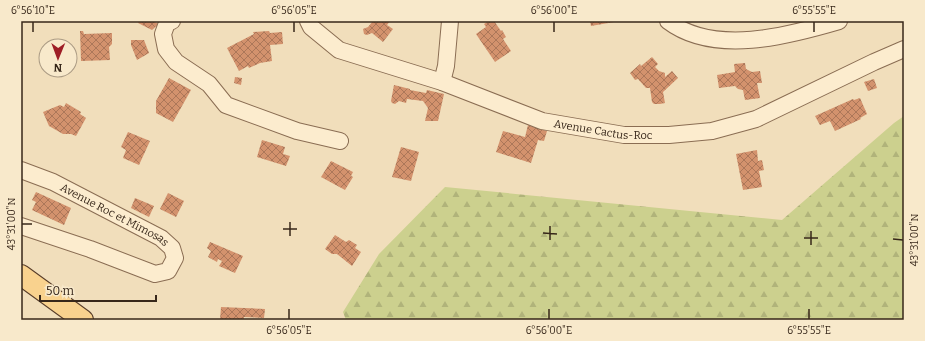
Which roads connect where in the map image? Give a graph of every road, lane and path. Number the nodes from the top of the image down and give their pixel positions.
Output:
1 (172, 21) edge
2 (308, 21) edge
3 (450, 21) edge
4 (668, 21) edge
5 (839, 21) edge
6 (904, 49) edge
7 (442, 82) junction
8 (340, 142) dead end
9 (21, 170) edge
10 (21, 226) edge
11 (21, 275) edge
12 (84, 320) edge

1 - 8 street
2 - 7 street, Avenue Cactus-Roc
3 - 7 street
4 - 5 street
6 - 7 street, Avenue Cactus-Roc
9 - 10 street, Avenue Roc et Mimosas
11 - 12 main road

